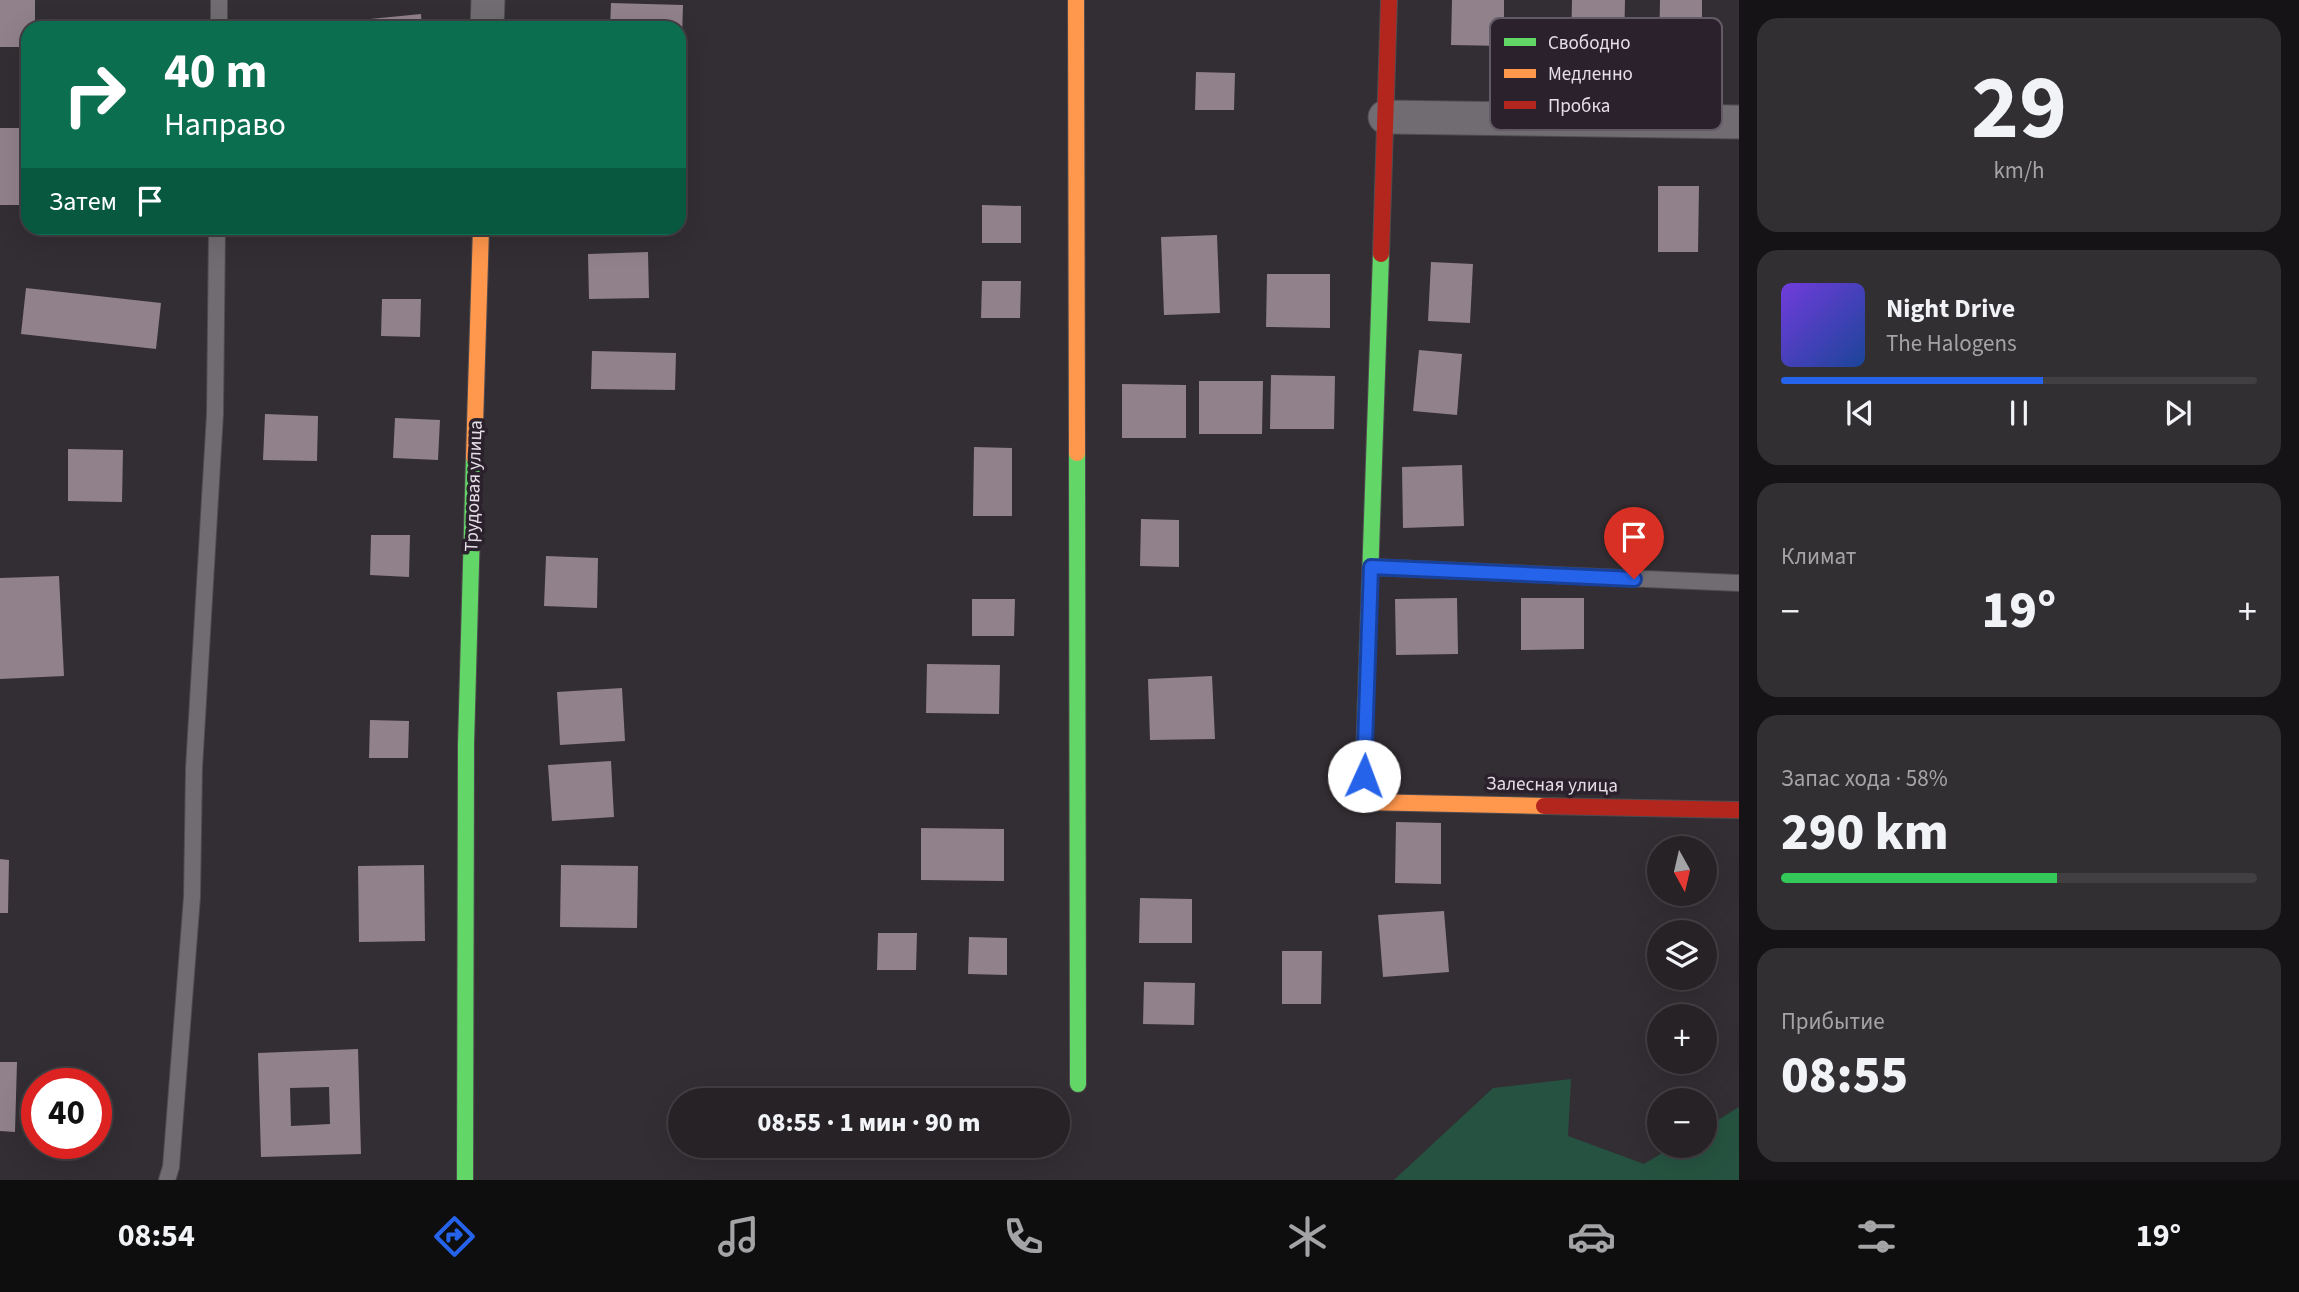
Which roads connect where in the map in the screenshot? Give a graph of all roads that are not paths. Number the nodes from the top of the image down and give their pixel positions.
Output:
1 (219, 0) edge
2 (488, 0) edge
3 (1076, 0) edge
4 (1389, 0) edge
5 (219, 21) edge
6 (487, 21) edge
7 (1385, 117) junction
8 (1490, 118) edge
9 (217, 235) edge
10 (481, 235) edge
11 (1371, 567) junction
12 (1739, 583) edge
13 (1739, 810) edge
14 (1078, 1084) dead end
15 (167, 1180) edge
16 (465, 1180) edge

1 - 5 lane
2 - 6 street
3 - 14 street
4 - 7 street
7 - 8 street
7 - 11 street
9 - 15 lane
10 - 16 street, Трудовая улица
11 - 12 lane
11 - 13 street, Залесная улица

